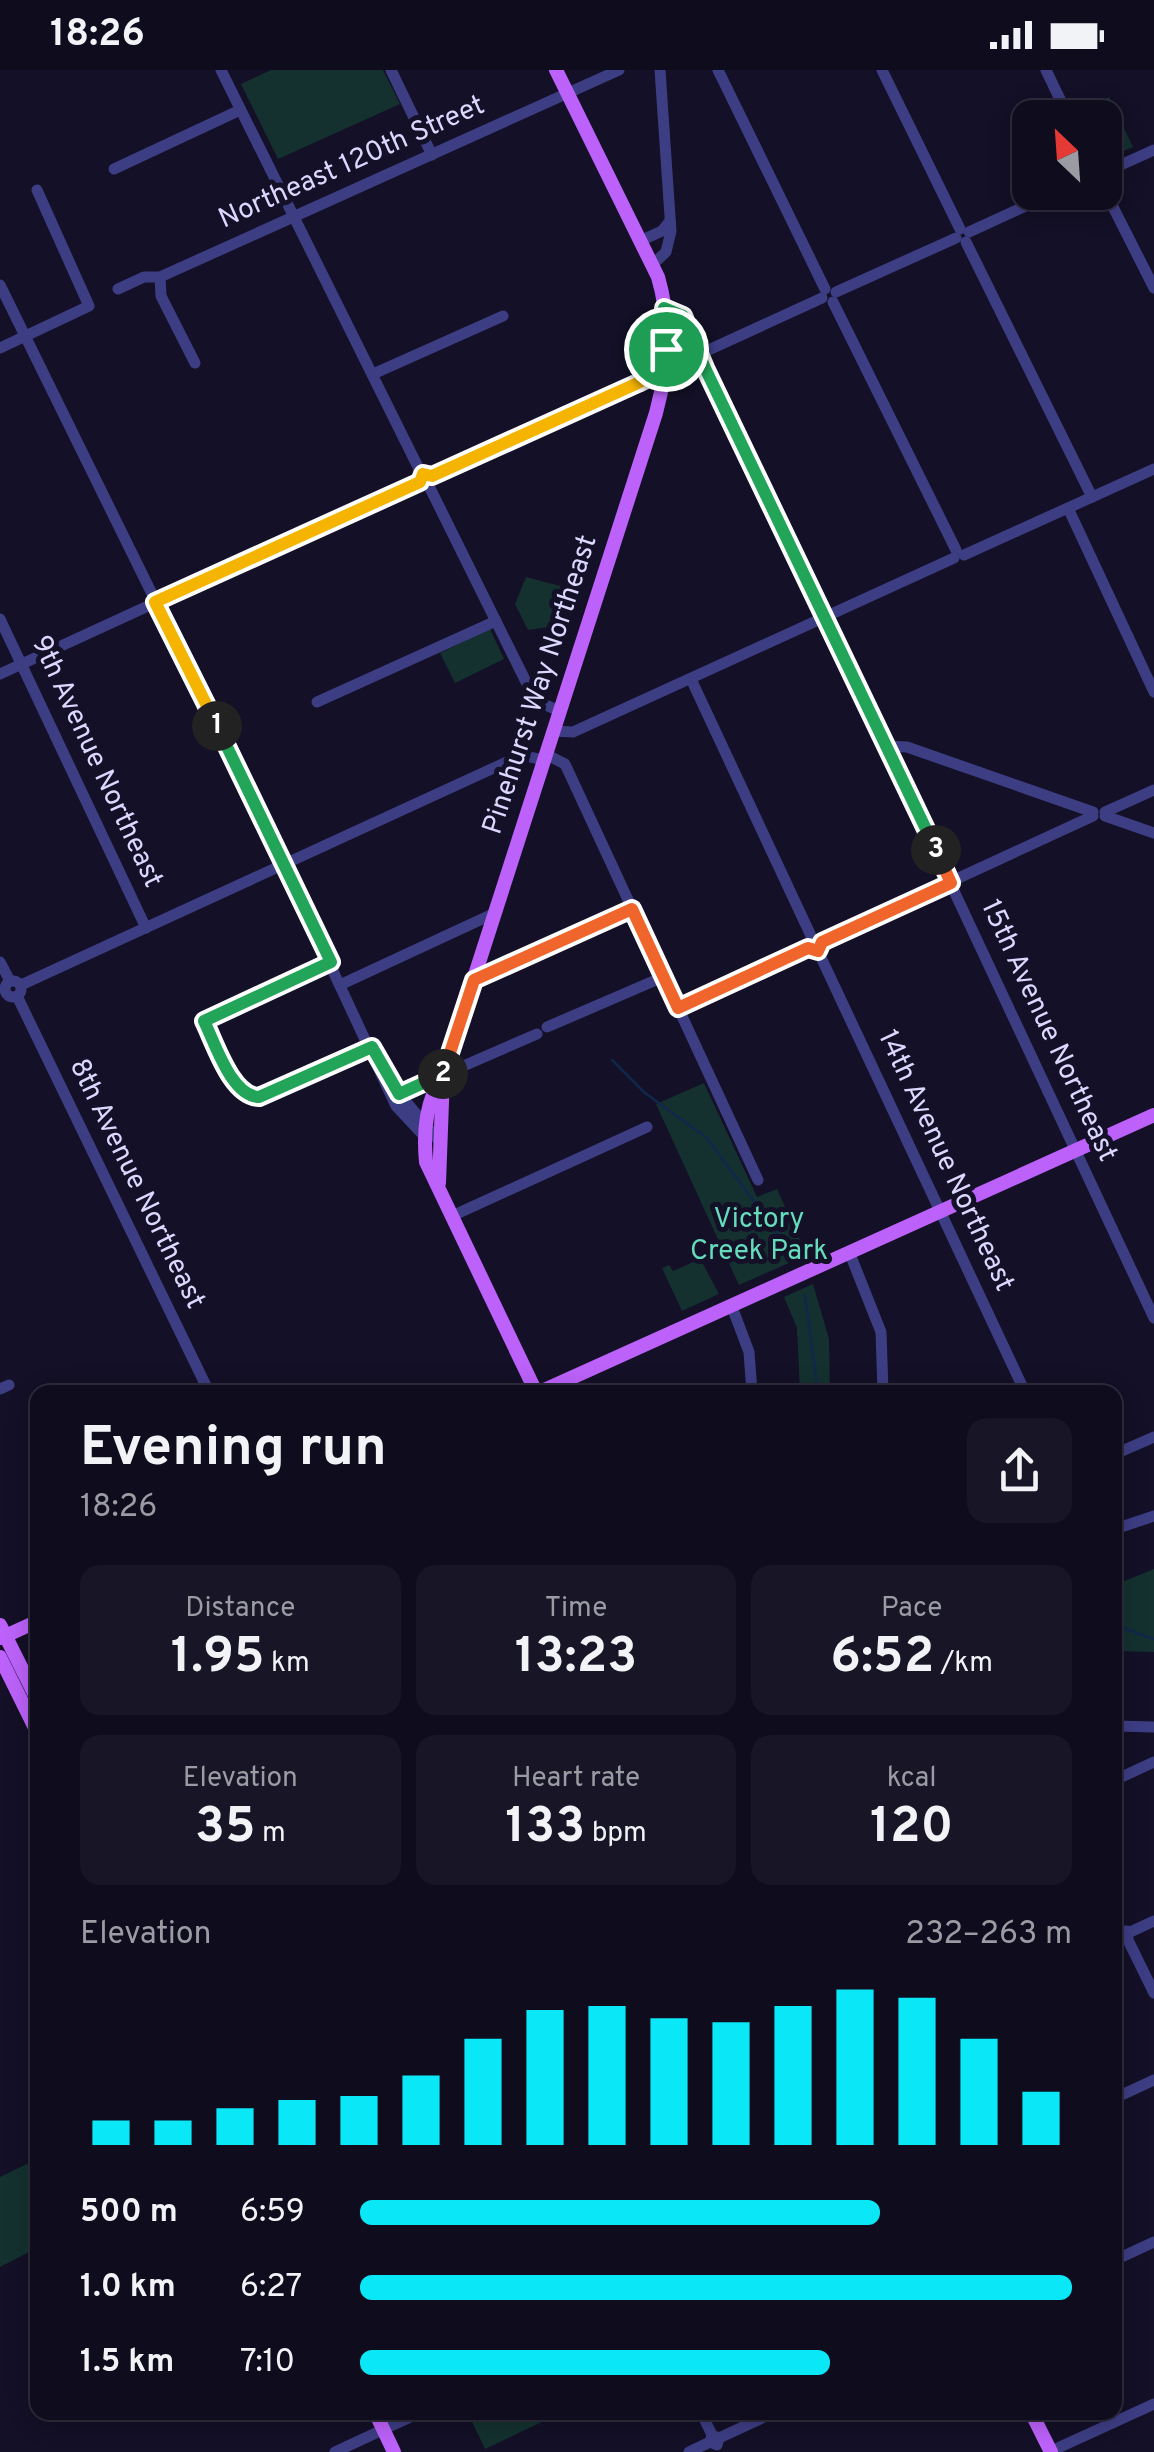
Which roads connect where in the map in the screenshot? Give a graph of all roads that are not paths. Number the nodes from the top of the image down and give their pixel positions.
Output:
1 (221, 70) edge
2 (392, 70) edge
3 (556, 70) edge
4 (619, 70) edge
5 (660, 70) edge
6 (718, 70) edge
7 (882, 70) edge
8 (1046, 70) edge
9 (567, 93) junction
10 (1060, 100) edge
11 (238, 111) junction
12 (1154, 150) edge
13 (432, 155) junction
14 (1122, 164) edge
15 (114, 168) dead end
16 (37, 190) dead end
17 (1017, 210) edge
18 (1114, 210) edge
19 (296, 218) junction
20 (670, 221) junction
21 (963, 235) junction
22 (640, 241) junction
23 (652, 265) junction
24 (160, 278) junction
25 (0, 285) edge
26 (1154, 288) edge
27 (118, 289) dead end
28 (829, 295) junction
29 (664, 308) junction
30 (503, 316) dead end
31 (26, 336) junction
32 (0, 348) edge
33 (702, 353) junction
34 (195, 363) dead end
35 (705, 368) junction
36 (665, 369) junction
37 (373, 374) junction
38 (1154, 469) edge
39 (426, 480) junction
40 (1092, 497) junction
41 (1068, 508) junction
42 (958, 554) junction
43 (155, 602) junction
44 (826, 617) junction
45 (0, 619) edge
46 (496, 621) junction
47 (22, 665) junction
48 (0, 674) edge
49 (691, 679) junction
50 (1154, 692) edge
51 (317, 702) dead end
52 (559, 711) junction
53 (552, 732) junction
54 (887, 746) junction
55 (544, 757) junction
56 (1154, 790) edge
57 (1099, 814) junction
58 (1154, 833) edge
59 (285, 864) junction
60 (951, 883) junction
61 (632, 909) junction
62 (494, 912) junction
63 (146, 928) junction
64 (815, 944) junction
65 (0, 962) edge
66 (331, 962) junction
67 (663, 977) junction
68 (474, 980) junction
69 (342, 984) junction
70 (11, 990) edge
71 (678, 1008) junction
72 (372, 1047) junction
73 (443, 1074) junction
74 (386, 1078) junction
75 (399, 1094) junction
76 (1154, 1115) edge
77 (647, 1127) dead end
78 (430, 1134) junction
79 (1076, 1150) junction
80 (758, 1180) dead end
81 (942, 1212) junction
82 (452, 1216) junction
83 (850, 1254) junction
84 (732, 1307) junction
85 (1154, 1318) edge
86 (207, 1385) edge
87 (535, 1385) edge
88 (554, 1385) edge
89 (751, 1385) edge
90 (883, 1385) edge
91 (1022, 1385) edge
92 (1154, 1437) edge
93 (1122, 1451) edge
94 (1154, 1516) edge
95 (1122, 1527) edge
96 (30, 1624) edge
97 (2, 1633) edge
98 (0, 1657) edge
99 (30, 1686) edge
100 (30, 1718) edge
101 (1122, 1726) edge
102 (1154, 1727) edge
103 (1154, 1762) edge
104 (1122, 1777) edge
105 (1154, 1921) edge
106 (1122, 1936) edge
107 (1154, 1993) edge
108 (1154, 2080) edge
109 (1122, 2095) edge
110 (1154, 2242) edge
111 (1122, 2257) edge
112 (1154, 2404) edge
113 (1122, 2419) edge
114 (379, 2420) edge
115 (405, 2420) edge
116 (759, 2420) edge
117 (1035, 2420) edge
118 (1119, 2420) edge
119 (384, 2430) junction
120 (716, 2442) edge
121 (335, 2452) edge
122 (394, 2452) edge
123 (689, 2452) edge
124 (1050, 2452) edge

1 - 11 street
2 - 13 street
3 - 9 main road, 15th Avenue Northeast
4 - 9 street, Northeast 120th Street
5 - 20 street
6 - 28 street
7 - 21 street
8 - 10 street
9 - 13 street, Northeast 120th Street
9 - 22 main road, 15th Avenue Northeast
11 - 15 street
11 - 19 street
12 - 14 street
13 - 19 street, Northeast 120th Street
16 - 31 street
17 - 21 street
18 - 26 street
19 - 24 street, Northeast 120th Street
19 - 37 street
20 - 22 street
20 - 23 street
21 - 28 street
21 - 40 street
22 - 23 main road, 15th Avenue Northeast
23 - 29 main road, 15th Avenue Northeast
24 - 27 street, Northeast 120th Street
24 - 34 street
25 - 31 street
28 - 33 street
28 - 42 street
29 - 33 street, 15th Avenue Northeast
29 - 36 main road, Pinehurst Way Northeast
30 - 37 street
31 - 32 street
31 - 43 street
33 - 35 street, 15th Avenue Northeast
35 - 36 street
35 - 44 street, 15th Avenue Northeast
36 - 39 street
36 - 52 main road, Pinehurst Way Northeast
37 - 39 street
38 - 40 street
39 - 43 street
39 - 46 street
40 - 41 street
41 - 42 street
41 - 50 street
42 - 44 street
43 - 47 street
43 - 59 street
44 - 49 street
44 - 54 street, 15th Avenue Northeast
45 - 47 street, 9th Avenue Northeast
46 - 51 street
46 - 52 street
47 - 48 street
47 - 63 street, 9th Avenue Northeast
49 - 53 street
49 - 64 street, 14th Avenue Northeast
52 - 53 main road, Pinehurst Way Northeast
53 - 55 main road, Pinehurst Way Northeast
54 - 57 street
54 - 60 street, 15th Avenue Northeast
55 - 59 street
55 - 61 street
55 - 62 main road, Pinehurst Way Northeast
56 - 57 street
57 - 58 street
57 - 60 street
59 - 63 street
59 - 66 street
60 - 64 street
60 - 79 street, 15th Avenue Northeast
61 - 67 street
61 - 68 street
62 - 68 main road, Pinehurst Way Northeast
62 - 69 street
63 - 70 street
64 - 71 street
64 - 81 street, 14th Avenue Northeast
65 - 70 street, 8th Avenue Northeast
66 - 69 street
66 - 72 street
67 - 71 street
67 - 73 street
68 - 73 main road, Pinehurst Way Northeast
69 - 72 street
70 - 86 street, 8th Avenue Northeast
71 - 80 street
72 - 74 street
73 - 75 street
73 - 78 main road, Pinehurst Way Northeast
73 - 78 main road, Pinehurst Way Northeast
74 - 75 street
74 - 78 street
75 - 78 street
76 - 79 main road
77 - 82 street
78 - 82 main road
79 - 81 main road
79 - 85 street, 15th Avenue Northeast
81 - 83 main road
81 - 91 street, 14th Avenue Northeast
82 - 87 main road
83 - 84 main road
83 - 90 street
84 - 88 main road
84 - 89 street
92 - 93 street
94 - 95 street
96 - 97 main road
97 - 99 main road
98 - 100 main road
101 - 102 street
103 - 104 street
105 - 106 street
106 - 107 street
108 - 109 street
110 - 111 street
112 - 113 street
114 - 119 main road
115 - 119 street
116 - 120 street
117 - 124 main road
118 - 124 street
119 - 121 street
119 - 122 main road
120 - 123 street

